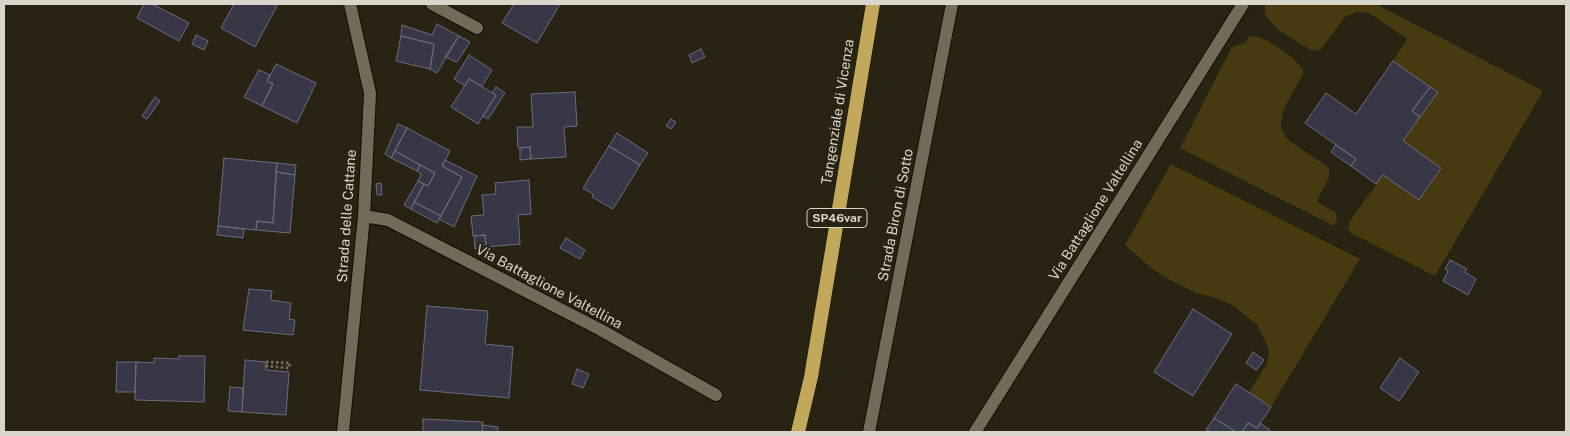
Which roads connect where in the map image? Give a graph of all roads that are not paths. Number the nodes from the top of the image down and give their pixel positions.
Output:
1 (350, 4) edge
2 (432, 4) edge
3 (873, 4) edge
4 (952, 4) edge
5 (1243, 4) edge
6 (477, 28) dead end
7 (364, 216) junction
8 (716, 394) dead end
9 (343, 432) edge
10 (798, 432) edge
11 (869, 432) edge
12 (975, 432) edge

1 - 7 street, Strada delle Cattane
2 - 6 street
3 - 10 highway, Tangenziale di Vicenza / SP46var
4 - 11 street, Strada Biron di Sotto
5 - 12 street, Via Battaglione Valtellina
7 - 8 street, Via Battaglione Valtellina
7 - 9 street, Strada delle Cattane

